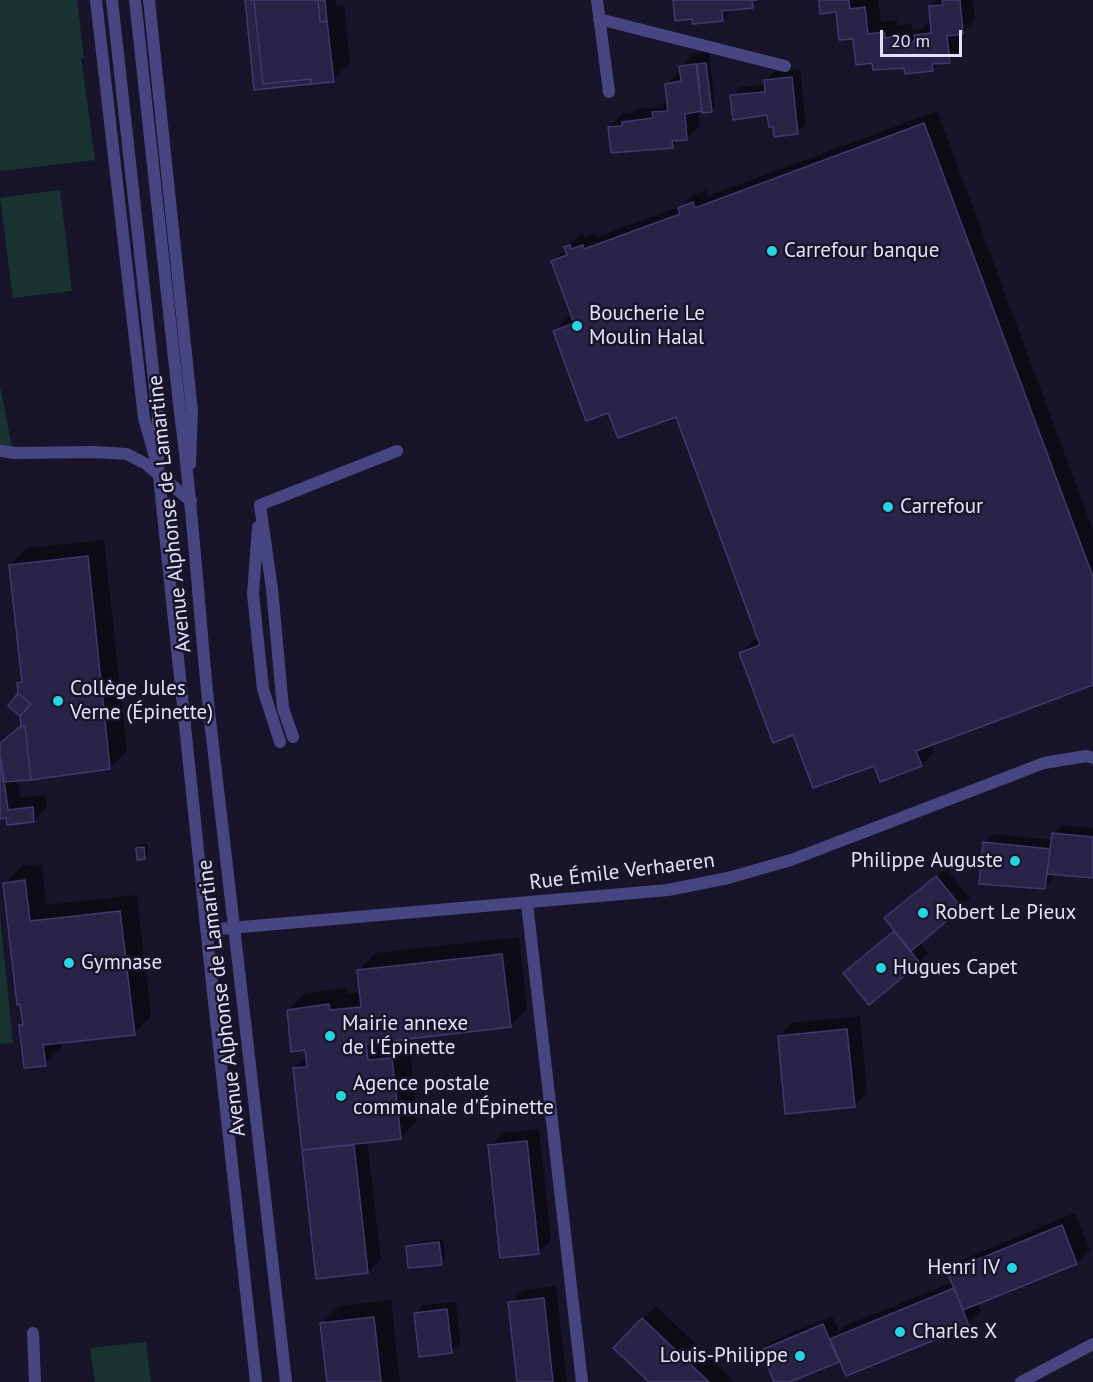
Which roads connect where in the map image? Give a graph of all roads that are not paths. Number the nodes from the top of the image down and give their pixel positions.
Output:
1 (96, 0) edge
2 (112, 0) edge
3 (135, 0) edge
4 (149, 0) edge
5 (597, 0) edge
6 (599, 19) junction
7 (785, 66) dead end
8 (609, 92) dead end
9 (0, 451) edge
10 (397, 451) dead end
11 (159, 471) junction
12 (189, 477) junction
13 (191, 501) junction
14 (260, 505) junction
15 (293, 737) dead end
16 (280, 742) dead end
17 (1093, 758) edge
18 (527, 903) junction
19 (233, 927) junction
20 (207, 930) junction
21 (33, 1333) dead end
22 (1093, 1344) edge
23 (35, 1382) edge
24 (256, 1382) edge
25 (286, 1382) edge
26 (582, 1382) edge
27 (1021, 1382) edge

1 - 11 street
2 - 11 street, Avenue Alphonse de Lamartine
3 - 12 street, Avenue Alphonse de Lamartine
4 - 12 street
5 - 6 street
6 - 7 street
6 - 8 street
9 - 11 street
10 - 14 street
11 - 13 street
11 - 20 street, Avenue Alphonse de Lamartine
12 - 13 street, Avenue Alphonse de Lamartine
13 - 19 street, Avenue Alphonse de Lamartine
14 - 15 street
14 - 16 street
17 - 18 street, Rue Émile Verhaeren
18 - 19 street, Rue Émile Verhaeren
18 - 26 street
19 - 20 street, Rue Émile Verhaeren
19 - 25 street, Avenue Alphonse de Lamartine
20 - 24 street, Avenue Alphonse de Lamartine
21 - 23 street
22 - 27 street

